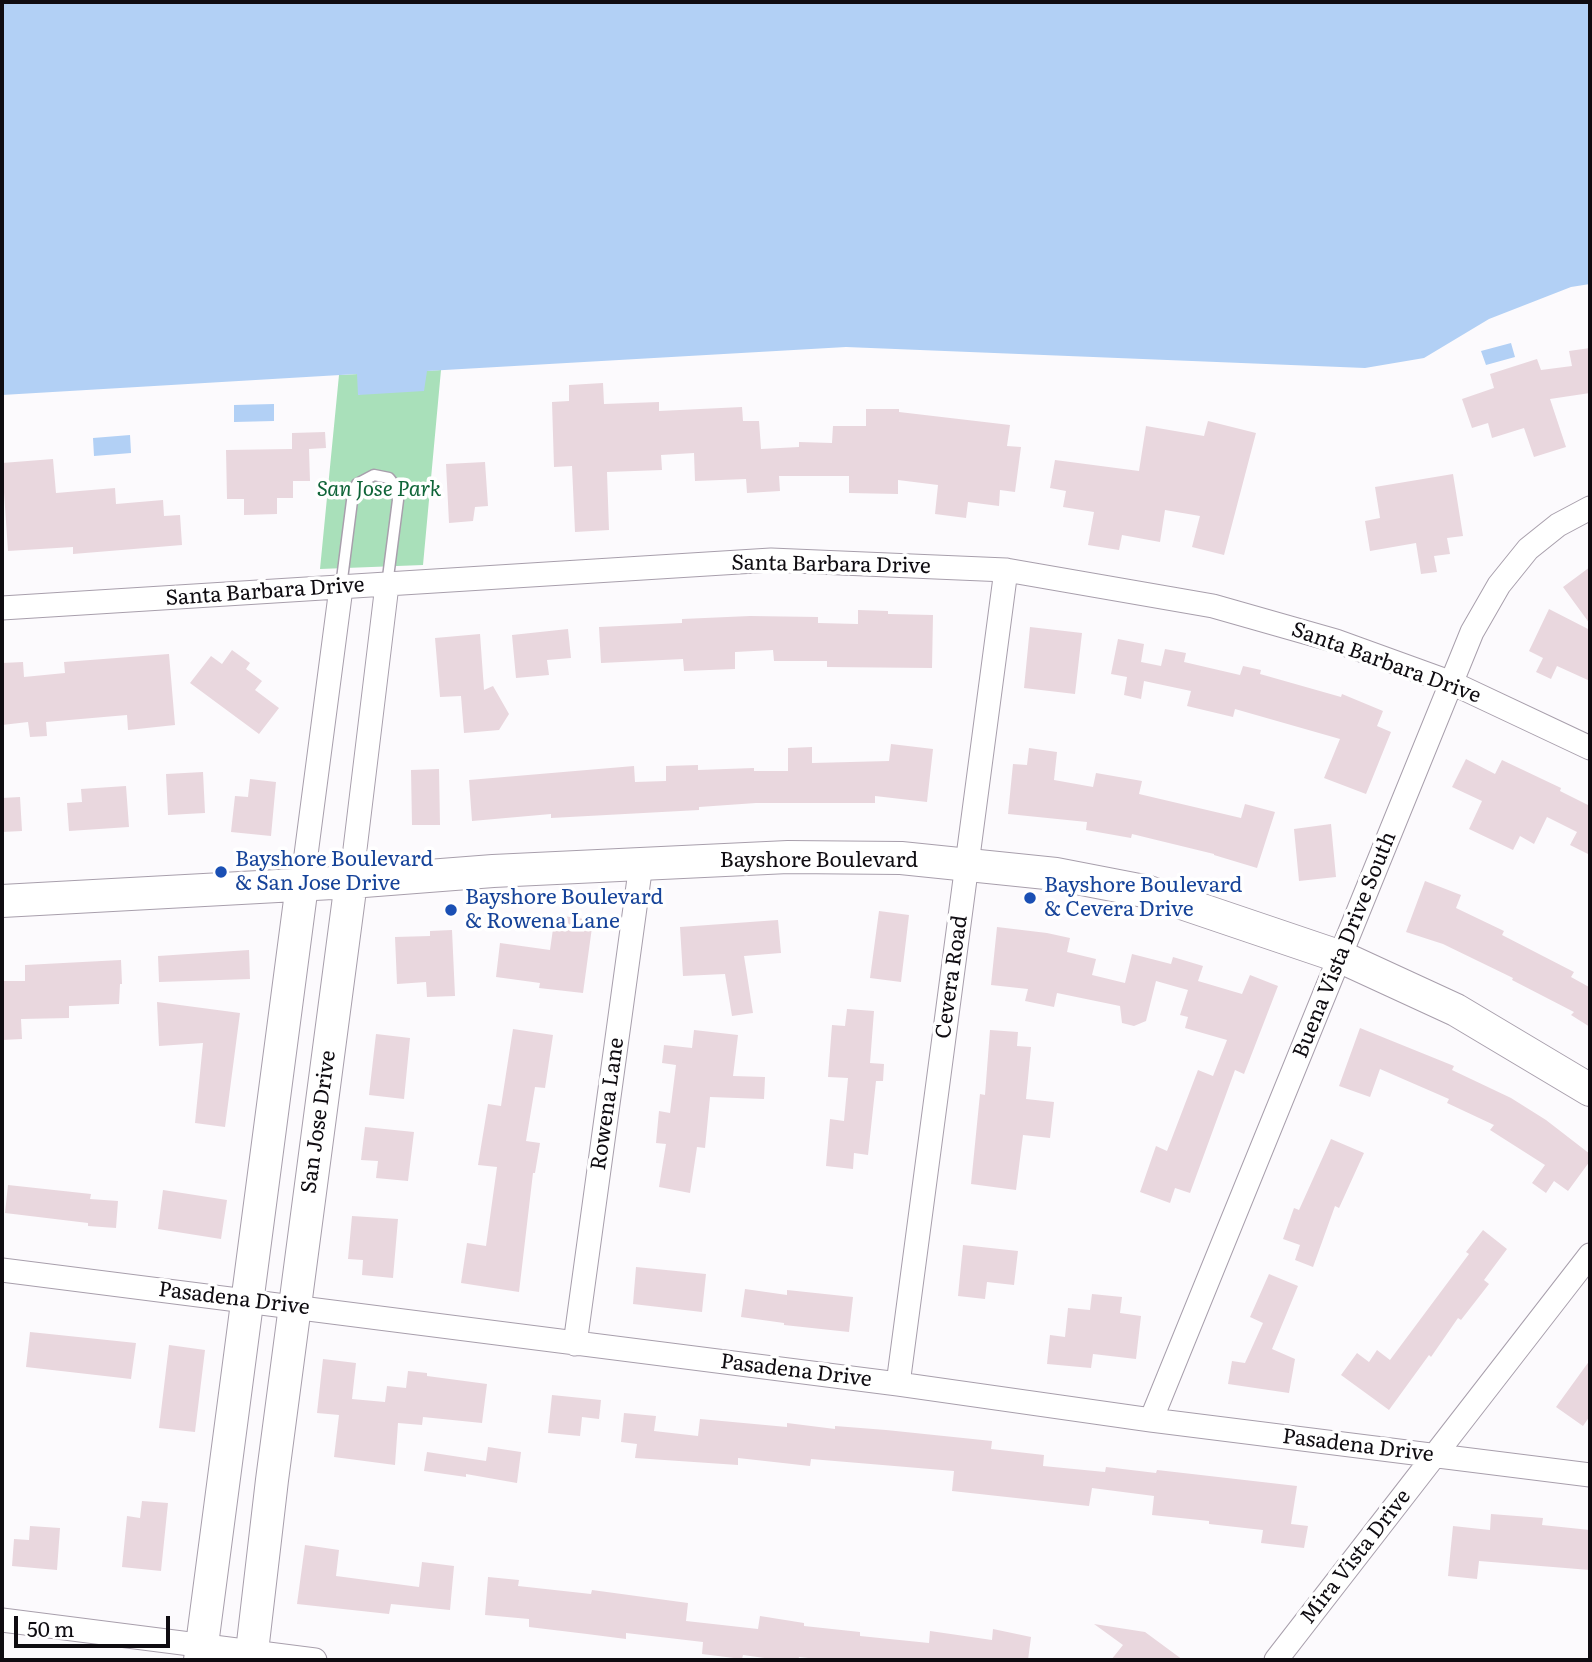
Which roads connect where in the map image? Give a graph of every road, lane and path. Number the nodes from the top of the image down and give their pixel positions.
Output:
1 (1590, 508) edge
2 (1006, 570) junction
3 (387, 584) junction
4 (341, 587) junction
5 (2, 608) edge
6 (1452, 682) junction
7 (1590, 748) edge
8 (641, 864) junction
9 (967, 864) junction
10 (351, 882) junction
11 (302, 885) junction
12 (2, 901) edge
13 (1341, 957) junction
14 (1590, 1090) edge
15 (1590, 1255) edge
16 (2, 1270) edge
17 (247, 1300) junction
18 (295, 1307) junction
19 (575, 1344) junction
20 (898, 1384) junction
21 (1151, 1420) junction
22 (1435, 1455) junction
23 (1590, 1475) edge
24 (2, 1620) edge
25 (201, 1653) edge
26 (252, 1656) edge
27 (315, 1660) edge
28 (1276, 1660) edge

1 - 6 street, Buena Vista Drive South
2 - 3 street, Santa Barbara Drive
2 - 6 street, Santa Barbara Drive
2 - 9 street, Cevera Road
3 - 4 street, Santa Barbara Drive
3 - 4 lane
3 - 10 street, San Jose Drive
4 - 5 street, Santa Barbara Drive
4 - 11 street
6 - 7 street, Santa Barbara Drive
6 - 13 street, Buena Vista Drive South
8 - 9 main road, Bayshore Boulevard
8 - 10 main road, Bayshore Boulevard
8 - 19 street, Rowena Lane
9 - 13 main road, Bayshore Boulevard
9 - 20 street, Cevera Road
10 - 11 main road, Bayshore Boulevard
10 - 18 main road, San Jose Drive
11 - 12 main road, Bayshore Boulevard
11 - 17 main road
13 - 14 main road, Bayshore Boulevard
13 - 21 street, Buena Vista Drive South
15 - 22 street, Mira Vista Drive
16 - 17 street, Pasadena Drive
17 - 18 street, Pasadena Drive
17 - 25 main road
18 - 19 street, Pasadena Drive
18 - 26 main road, San Jose Drive
19 - 20 street, Pasadena Drive
20 - 21 street, Pasadena Drive
21 - 22 street, Pasadena Drive
22 - 23 street, Pasadena Drive
22 - 28 street, Mira Vista Drive
24 - 25 street
25 - 26 street
26 - 27 street

